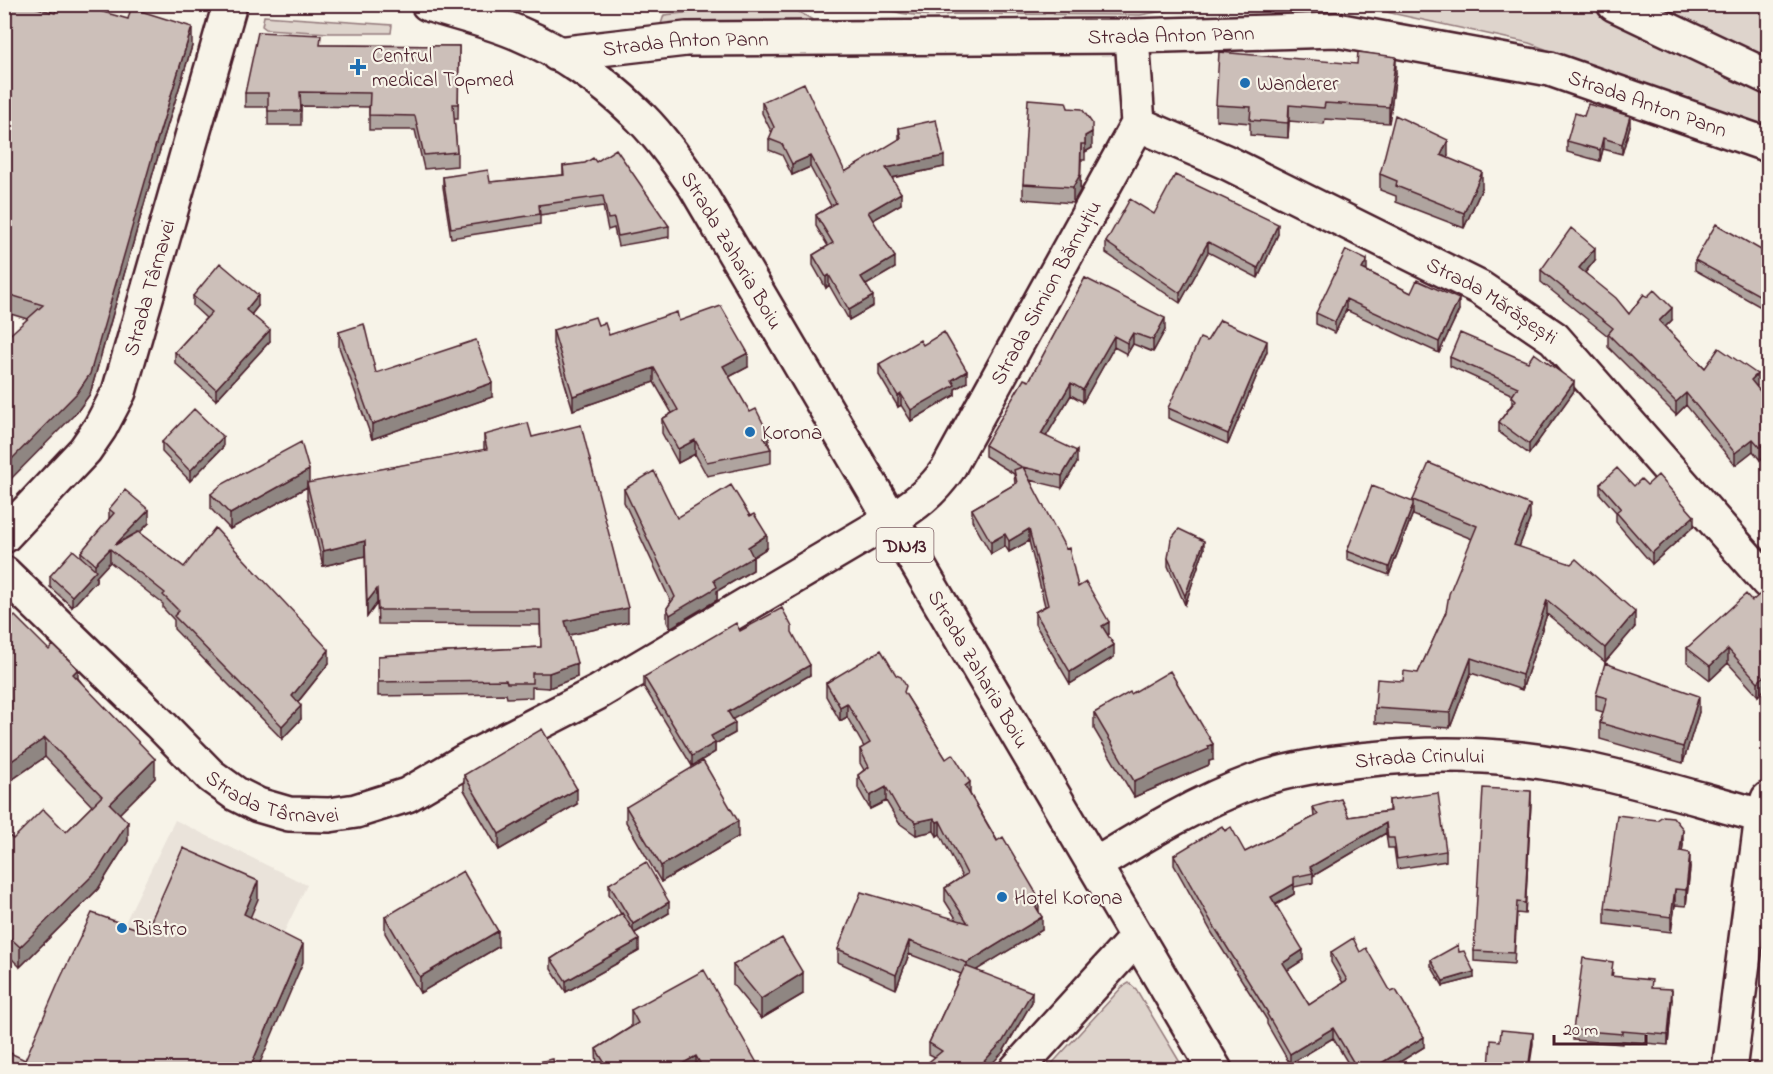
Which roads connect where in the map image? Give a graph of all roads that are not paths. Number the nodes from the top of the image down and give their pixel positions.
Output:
1 (230, 4) edge
2 (428, 4) edge
3 (1614, 4) edge
4 (1132, 36) junction
5 (557, 54) junction
6 (1768, 77) edge
7 (1138, 124) junction
8 (1768, 145) edge
9 (890, 520) junction
10 (4, 536) edge
11 (4, 573) edge
12 (1768, 582) edge
13 (597, 693) joint
14 (1765, 808) edge
15 (1095, 865) junction
16 (1137, 937) junction
17 (1016, 1070) edge
18 (1215, 1070) edge
19 (1729, 1070) edge

1 - 10 main road, Strada Târnavei
2 - 5 main road, DN13
3 - 6 main road
4 - 5 main road, Strada Anton Pann
4 - 7 main road
4 - 8 main road, Strada Anton Pann
5 - 9 main road, Strada Zaharia Boiu / DN13
7 - 9 main road, Strada Simion Bărnuțiu
7 - 12 main road, Strada Mărășești
9 - 13 main road, Strada Simion Bărnuțiu
9 - 15 main road, Strada Zaharia Boiu / DN13
11 - 13 main road, Strada Târnavei
14 - 15 main road, Strada Crinului
14 - 19 main road
15 - 16 main road, Strada Zaharia Boiu / DN13
16 - 17 main road
16 - 18 main road, Strada Zaharia Boiu / DN13

